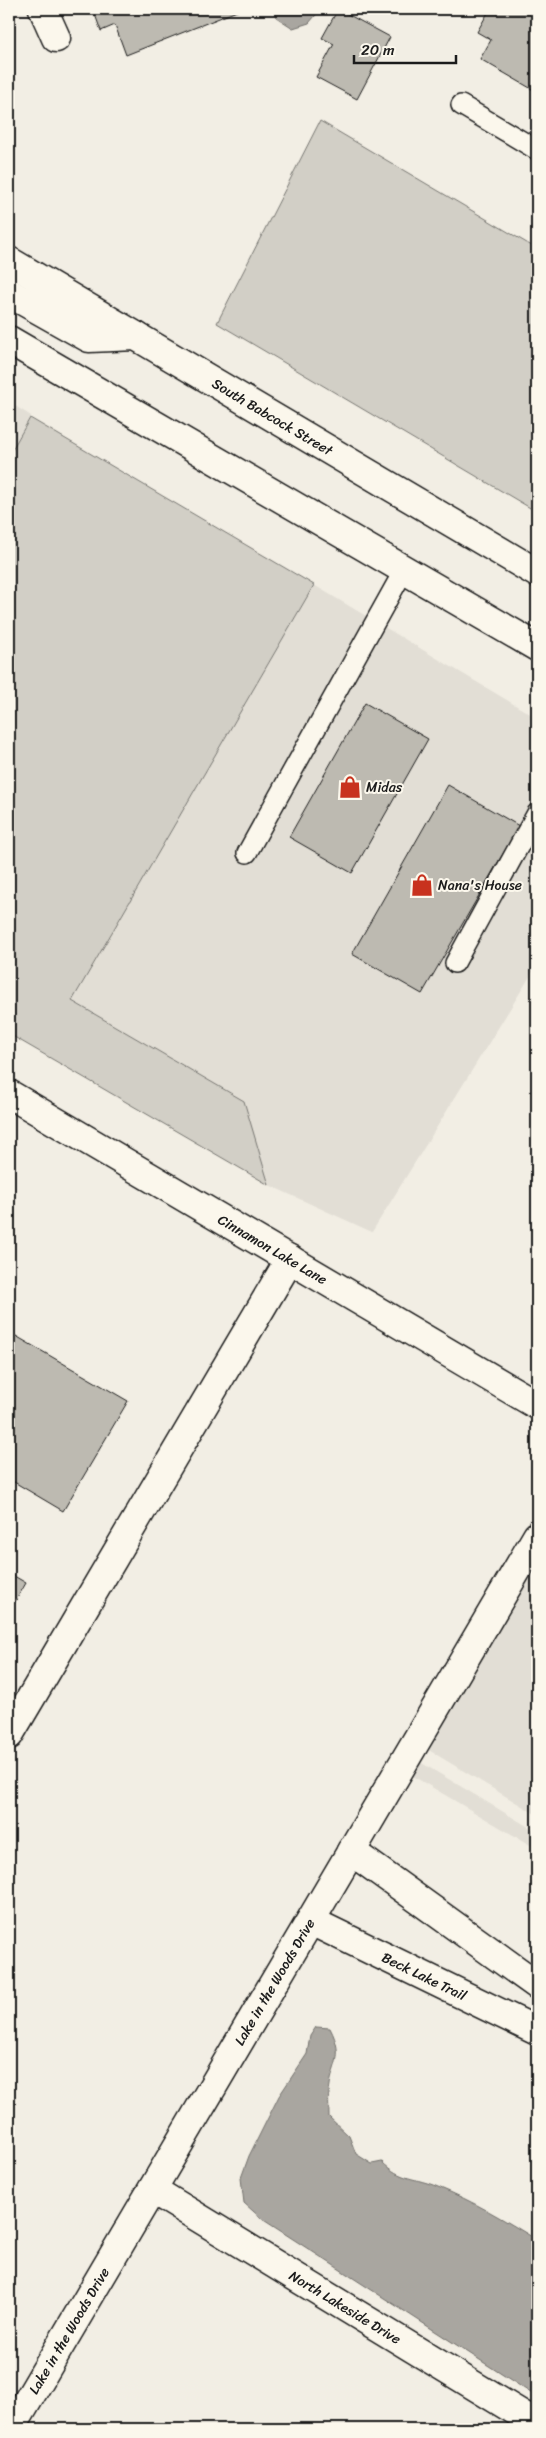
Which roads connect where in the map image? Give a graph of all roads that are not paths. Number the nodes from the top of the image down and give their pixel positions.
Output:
1 (43, 9) edge
2 (56, 38) dead end
3 (461, 105) dead end
4 (537, 150) edge
5 (9, 261) edge
6 (9, 293) edge
7 (136, 336) junction
8 (9, 340) edge
9 (404, 570) junction
10 (537, 573) edge
11 (537, 647) edge
12 (537, 813) edge
13 (247, 854) dead end
14 (455, 963) dead end
15 (9, 1094) edge
16 (290, 1259) junction
17 (537, 1406) edge
18 (537, 1536) edge
19 (9, 1735) edge
20 (351, 1851) junction
21 (311, 1921) junction
22 (537, 1985) edge
23 (537, 2031) edge
24 (154, 2190) junction
25 (537, 2424) edge
26 (11, 2429) edge

1 - 2 street
3 - 4 lane
5 - 7 street, South Babcock Street
6 - 7 street
7 - 10 street, South Babcock Street
8 - 9 street
9 - 11 street
9 - 13 lane
12 - 14 lane
15 - 16 street, Cinnamon Lake Lane
16 - 17 street, Cinnamon Lake Lane
16 - 19 street
18 - 20 street, Lake in the Woods Drive
20 - 21 street, Lake in the Woods Drive
20 - 22 street
21 - 23 street, Beck Lake Trail
21 - 24 street, Lake in the Woods Drive
24 - 25 street, North Lakeside Drive
24 - 26 street, Lake in the Woods Drive

